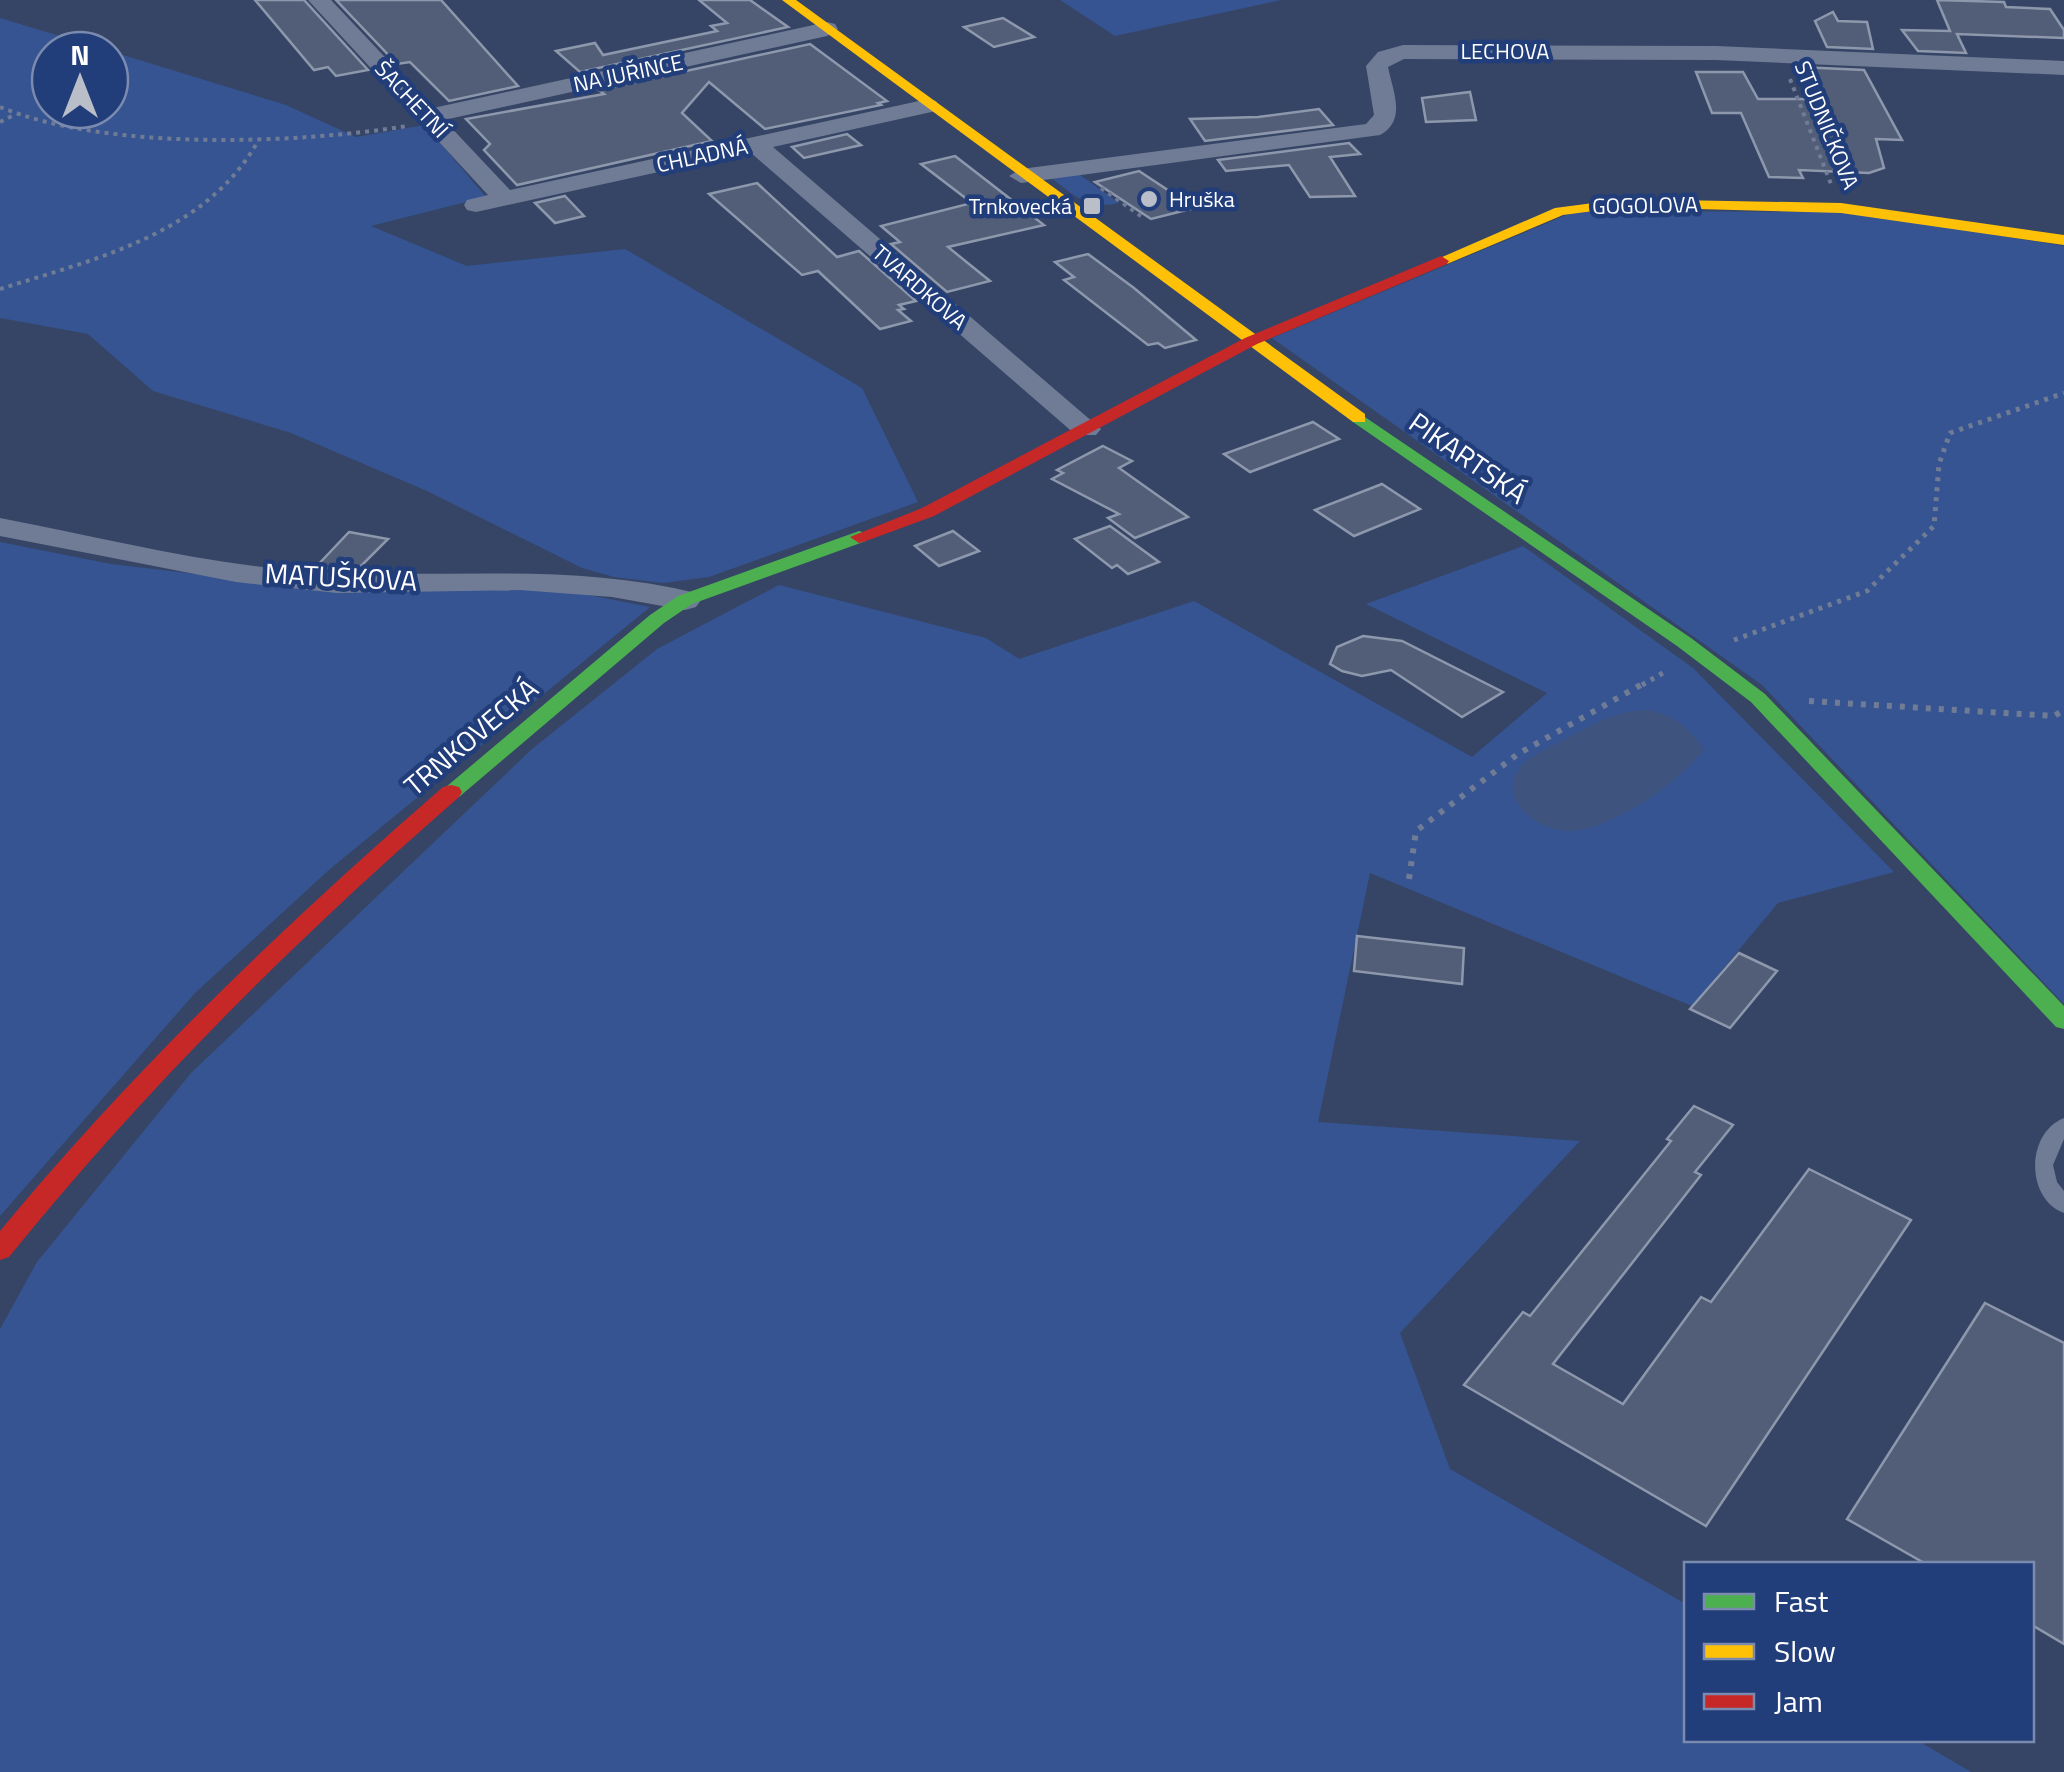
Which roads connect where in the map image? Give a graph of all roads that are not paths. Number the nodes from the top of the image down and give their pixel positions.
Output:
1 (319, 0) edge
2 (788, 0) edge
3 (826, 29) junction
4 (2064, 68) edge
5 (928, 106) junction
6 (431, 119) junction
7 (755, 144) junction
8 (1021, 176) junction
9 (505, 199) junction
10 (476, 205) dead end
11 (2064, 240) edge
12 (1251, 342) junction
13 (1086, 430) junction
14 (0, 528) edge
15 (685, 600) junction
16 (2064, 1021) edge
17 (2064, 1125) edge
18 (2064, 1205) edge
19 (0, 1250) edge

1 - 6 street, ŠACHETNÍ
2 - 3 street, PIKARTSKÁ
3 - 5 street, PIKARTSKÁ
3 - 6 street, NA JUŘINCE
4 - 8 street, LECHOVA
5 - 7 street, CHLADNÁ
5 - 8 street, PIKARTSKÁ
6 - 9 street, ŠACHETNÍ
7 - 9 street, CHLADNÁ
7 - 13 street, TVARDKOVA
8 - 12 street, PIKARTSKÁ
9 - 10 street, CHLADNÁ
11 - 12 street, GOGOLOVA
12 - 13 street, TRNKOVECKÁ
12 - 16 street, PIKARTSKÁ
13 - 15 street, TRNKOVECKÁ
14 - 15 street, MATUŠKOVA
15 - 19 street, TRNKOVECKÁ
17 - 18 lane

